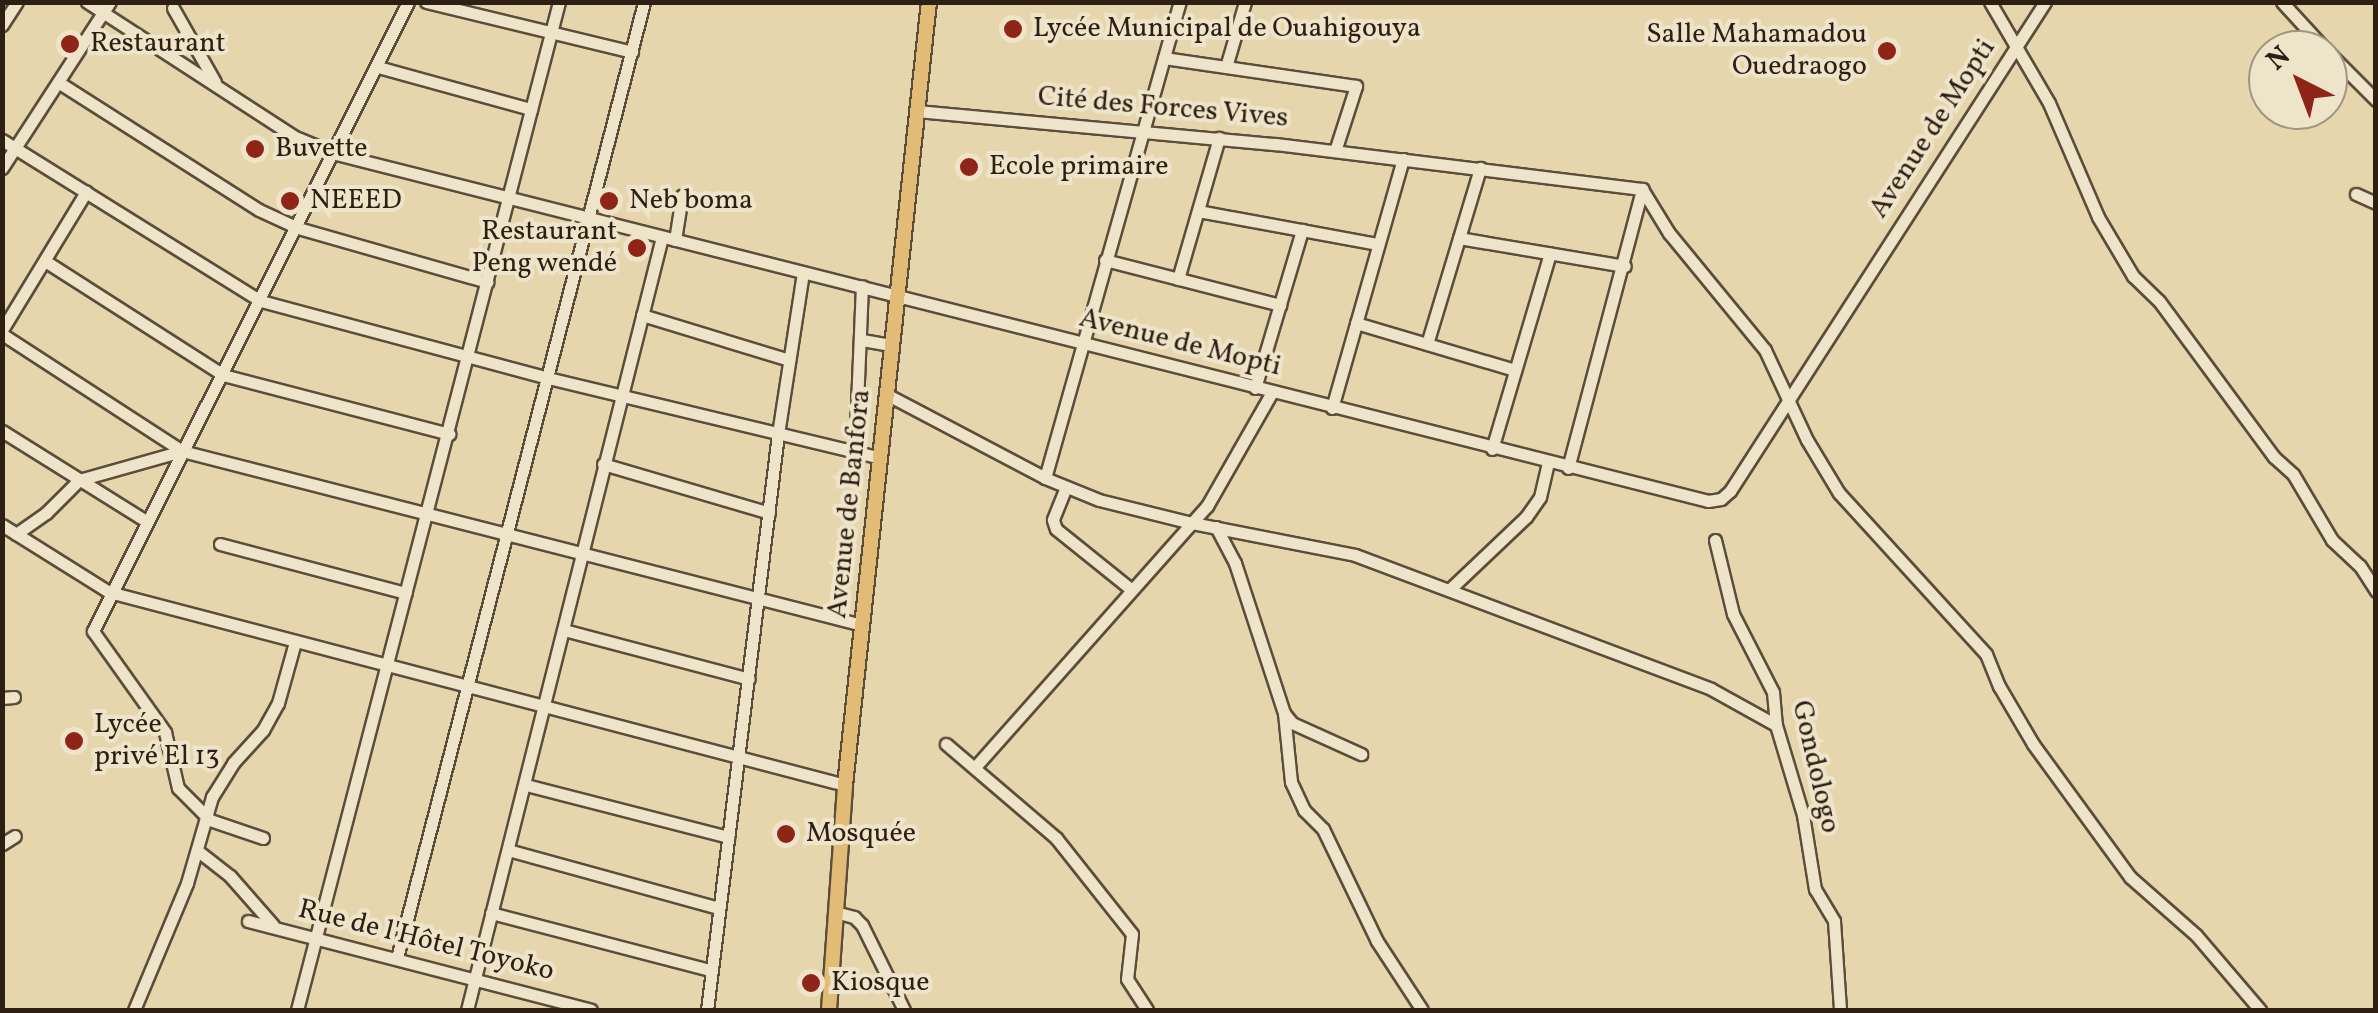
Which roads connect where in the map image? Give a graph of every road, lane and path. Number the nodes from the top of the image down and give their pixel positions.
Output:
1 (17, 2) edge
2 (87, 2) edge
3 (186, 2) edge
4 (408, 2) edge
5 (426, 2) edge
6 (558, 2) edge
7 (644, 2) edge
8 (929, 2) edge
9 (1180, 2) edge
10 (1245, 2) edge
11 (1990, 2) edge
12 (2045, 2) edge
13 (2282, 2) edge
14 (172, 5) edge
15 (106, 8) edge
16 (2, 25) edge
17 (2308, 30) edge
18 (550, 34) junction
19 (2017, 46) junction
20 (632, 52) junction
21 (1164, 58) junction
22 (378, 67) junction
23 (1226, 67) junction
24 (2348, 72) edge
25 (58, 82) junction
26 (219, 88) junction
27 (2376, 100) edge
28 (531, 108) junction
29 (918, 111) junction
30 (1143, 131) junction
31 (1219, 138) junction
32 (2, 140) edge
33 (16, 148) junction
34 (1335, 151) junction
35 (336, 154) junction
36 (1403, 158) junction
37 (2, 168) edge
38 (1480, 168) junction
39 (1642, 189) junction
40 (86, 192) junction
41 (2356, 194) dead end
42 (682, 196) dead end
43 (508, 198) junction
44 (2376, 203) edge
45 (1198, 211) junction
46 (588, 218) junction
47 (298, 228) junction
48 (1302, 230) junction
49 (1459, 238) junction
50 (668, 239) junction
51 (1378, 244) junction
52 (1550, 253) junction
53 (1106, 260) junction
54 (45, 261) junction
55 (1625, 266) junction
56 (804, 273) junction
57 (1178, 279) junction
58 (486, 282) junction
59 (862, 286) junction
60 (897, 294) junction
61 (261, 301) junction
62 (1280, 305) junction
63 (642, 315) junction
64 (1356, 323) junction
65 (2, 332) edge
66 (862, 340) junction
67 (1081, 344) junction
68 (1427, 344) junction
69 (892, 345) junction
70 (468, 357) junction
71 (790, 360) junction
72 (1516, 370) junction
73 (222, 375) junction
74 (548, 378) junction
75 (1254, 388) junction
76 (1272, 392) junction
77 (886, 394) junction
78 (620, 396) junction
79 (1790, 398) junction
80 (1332, 408) junction
81 (2, 431) edge
82 (449, 434) junction
83 (778, 434) junction
84 (1492, 448) junction
85 (182, 451) junction
86 (855, 452) junction
87 (880, 458) junction
88 (1548, 463) junction
89 (603, 464) junction
90 (1568, 468) junction
91 (1045, 478) junction
92 (79, 480) junction
93 (1066, 487) junction
94 (769, 513) junction
95 (428, 516) junction
96 (146, 521) junction
97 (1192, 523) junction
98 (2, 525) edge
99 (1216, 527) junction
100 (16, 534) junction
101 (507, 534) junction
102 (1715, 540) dead end
103 (220, 544) dead end
104 (582, 554) junction
105 (1132, 590) junction
106 (1449, 590) junction
107 (2376, 590) edge
108 (109, 592) junction
109 (406, 592) junction
110 (759, 599) junction
111 (862, 625) junction
112 (564, 630) junction
113 (295, 642) junction
114 (385, 666) junction
115 (749, 679) junction
116 (467, 688) junction
117 (546, 708) junction
118 (1284, 713) junction
119 (1776, 725) junction
120 (946, 744) dead end
121 (1362, 754) dead end
122 (740, 757) junction
123 (976, 766) junction
124 (526, 785) junction
125 (845, 785) junction
126 (204, 814) junction
127 (16, 836) dead end
128 (728, 837) junction
129 (263, 838) dead end
130 (2, 844) edge
131 (508, 850) junction
132 (198, 851) junction
133 (718, 908) junction
134 (835, 912) junction
135 (491, 913) junction
136 (248, 921) dead end
137 (280, 930) junction
138 (315, 939) junction
139 (398, 958) junction
140 (710, 970) junction
141 (474, 977) junction
142 (2246, 996) junction
143 (1840, 1007) edge
144 (134, 1010) edge
145 (297, 1010) edge
146 (468, 1010) edge
147 (591, 1010) edge
148 (707, 1010) edge
149 (829, 1010) edge
150 (904, 1010) edge
151 (1147, 1010) edge
152 (1422, 1010) edge
153 (1825, 1010) edge
154 (2246, 1010) edge
155 (2260, 1010) edge

1 - 16 street
2 - 15 street, Avenue de Mopti
3 - 14 street
4 - 22 street
5 - 18 street
6 - 18 street
7 - 20 street
8 - 29 main road, Avenue de Banfora
9 - 21 street
10 - 23 street
11 - 19 street
12 - 19 street, Avenue de Mopti
13 - 17 street
14 - 26 street
15 - 25 street
15 - 26 street, Avenue de Mopti
18 - 20 street
18 - 28 street
19 - 79 street, Avenue de Mopti
19 - 107 street
20 - 46 street
21 - 23 street
21 - 30 street
22 - 28 street
22 - 35 street
23 - 34 street
24 - 27 street
25 - 33 street
25 - 47 street
26 - 35 street, Avenue de Mopti
28 - 43 street
29 - 30 street, Cité des Forces Vives
29 - 60 main road, Avenue de Banfora
30 - 31 street, Cité des Forces Vives
30 - 53 street
31 - 34 street, Cité des Forces Vives
31 - 45 street
32 - 33 street
33 - 37 street
33 - 40 street
34 - 36 street, Cité des Forces Vives
35 - 43 street, Avenue de Mopti
35 - 47 street
36 - 38 street, Cité des Forces Vives
36 - 51 street
38 - 39 street, Cité des Forces Vives
38 - 49 street
39 - 55 street
39 - 79 street
40 - 54 street
40 - 61 street
41 - 44 street
42 - 50 street
43 - 46 street, Avenue de Mopti
43 - 58 street
45 - 48 street
45 - 57 street
46 - 50 street, Avenue de Mopti
46 - 74 street
47 - 58 street
47 - 61 street
48 - 51 street
48 - 62 street
49 - 52 street
49 - 68 street
50 - 56 street, Avenue de Mopti
50 - 63 street
51 - 64 street
52 - 55 street
52 - 72 street
53 - 57 street
53 - 67 street
54 - 65 street
54 - 73 street
55 - 90 street
56 - 59 street, Avenue de Mopti
56 - 71 street
57 - 62 street
58 - 70 street
59 - 60 street, Avenue de Mopti
59 - 66 street
60 - 67 street, Avenue de Mopti
60 - 69 main road, Avenue de Banfora
61 - 70 street
61 - 73 street
62 - 75 street
63 - 71 street
63 - 78 street
64 - 68 street
64 - 80 street
65 - 85 street
66 - 69 street
66 - 86 street
67 - 75 street, Avenue de Mopti
67 - 91 street
68 - 72 street
69 - 77 main road, Avenue de Banfora
70 - 74 street
70 - 82 street
71 - 83 street
72 - 84 street
73 - 82 street
73 - 85 street
74 - 78 street
74 - 101 street
75 - 76 street, Avenue de Mopti
76 - 80 street, Avenue de Mopti
76 - 97 street
77 - 87 main road, Avenue de Banfora
77 - 91 street
78 - 83 street
78 - 89 street
79 - 90 street, Avenue de Mopti
79 - 142 street
80 - 84 street, Avenue de Mopti
81 - 92 street
82 - 95 street
83 - 86 street
83 - 94 street
84 - 88 street, Avenue de Mopti
85 - 92 street
85 - 95 street
85 - 96 street
86 - 87 street
87 - 111 main road, Avenue de Banfora
88 - 90 street, Avenue de Mopti
88 - 106 street
89 - 94 street
89 - 104 street
91 - 93 street
92 - 96 street
92 - 100 street
93 - 97 street
93 - 105 street
94 - 110 street
95 - 101 street
95 - 109 street
96 - 108 street
97 - 99 street
97 - 105 street
98 - 100 street
99 - 106 street
99 - 118 street
100 - 108 street
101 - 104 street
101 - 116 street
102 - 119 street, Gondologo
103 - 109 street
104 - 110 street
104 - 112 street
105 - 123 street
106 - 119 street
108 - 113 street
108 - 126 street
109 - 114 street
110 - 111 street
110 - 115 street
111 - 125 main road, Avenue de Banfora
112 - 115 street
112 - 117 street
113 - 114 street
113 - 126 street
114 - 116 street
114 - 138 street
115 - 122 street
116 - 117 street
116 - 139 street
117 - 122 street
117 - 124 street
118 - 121 street
118 - 152 street
119 - 143 street, Gondologo
120 - 123 street
122 - 125 street
122 - 128 street
123 - 151 street
124 - 128 street
124 - 131 street
125 - 134 main road, Avenue de Banfora
126 - 129 street
126 - 132 street
127 - 130 street
128 - 133 street
131 - 133 street
131 - 135 street
132 - 137 street
132 - 144 street
133 - 140 street
134 - 149 main road, Avenue de Banfora
134 - 150 street
135 - 140 street
135 - 141 street
136 - 137 street, Rue de l'Hôtel Toyoko
137 - 138 street, Rue de l'Hôtel Toyoko
138 - 139 street, Rue de l'Hôtel Toyoko
138 - 145 street
139 - 141 street, Rue de l'Hôtel Toyoko
140 - 148 street
141 - 146 street
141 - 147 street, Rue de l'Hôtel Toyoko
142 - 154 street
142 - 155 street
143 - 153 street

